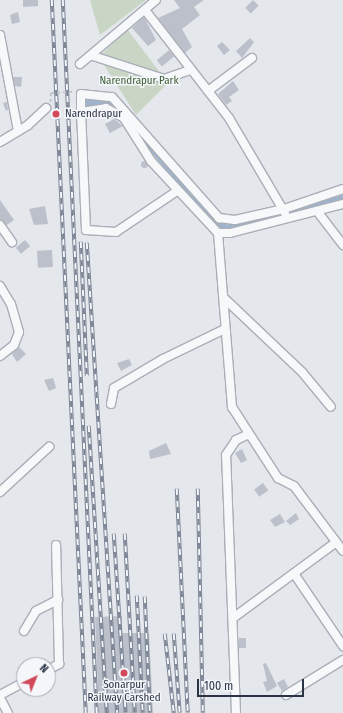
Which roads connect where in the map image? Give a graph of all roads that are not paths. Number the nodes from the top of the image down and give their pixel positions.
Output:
1 (156, 0) edge
2 (145, 10) junction
3 (0, 35) edge
4 (93, 56) junction
5 (252, 58) dead end
6 (80, 64) dead end
7 (190, 70) junction
8 (208, 91) junction
9 (48, 107) road end
10 (81, 112) junction
11 (18, 131) junction
12 (0, 142) edge
13 (343, 189) edge
14 (177, 190) junction
15 (343, 204) edge
16 (284, 209) junction
17 (317, 211) junction
18 (288, 218) junction
19 (0, 225) edge
20 (218, 233) junction
21 (12, 242) dead end
22 (343, 245) edge
23 (0, 286) edge
24 (225, 299) junction
25 (225, 329) junction
26 (0, 356) edge
27 (111, 404) dead end
28 (331, 407) dead end
29 (249, 434) junction
30 (49, 447) dead end
31 (0, 492) edge
32 (335, 543) junction
33 (56, 545) dead end
34 (343, 551) edge
35 (295, 575) junction
36 (58, 600) junction
37 (233, 618) junction
38 (24, 631) dead end
39 (343, 646) edge
40 (343, 660) edge
41 (56, 666) edge
42 (16, 687) edge
43 (286, 694) dead end
44 (0, 697) edge
45 (8, 713) edge
46 (236, 713) edge

1 - 2 street
2 - 4 street
2 - 7 street
3 - 11 street
4 - 6 street
4 - 7 street
5 - 8 street
7 - 8 street
8 - 16 street
9 - 11 street
10 - 14 street
10 - 14 street
10 - 16 street
11 - 12 street
13 - 16 street
14 - 20 street
15 - 17 street
16 - 18 street
17 - 18 street
17 - 22 street
18 - 20 street
19 - 21 street
20 - 24 street
23 - 26 street
24 - 25 street
24 - 28 street
25 - 27 street
25 - 29 street
29 - 32 street
29 - 37 street
30 - 31 street
32 - 34 street
32 - 35 street
33 - 36 street
35 - 37 street
35 - 39 street
36 - 38 street
36 - 41 street
37 - 46 street
40 - 43 street
42 - 44 street
44 - 45 street

